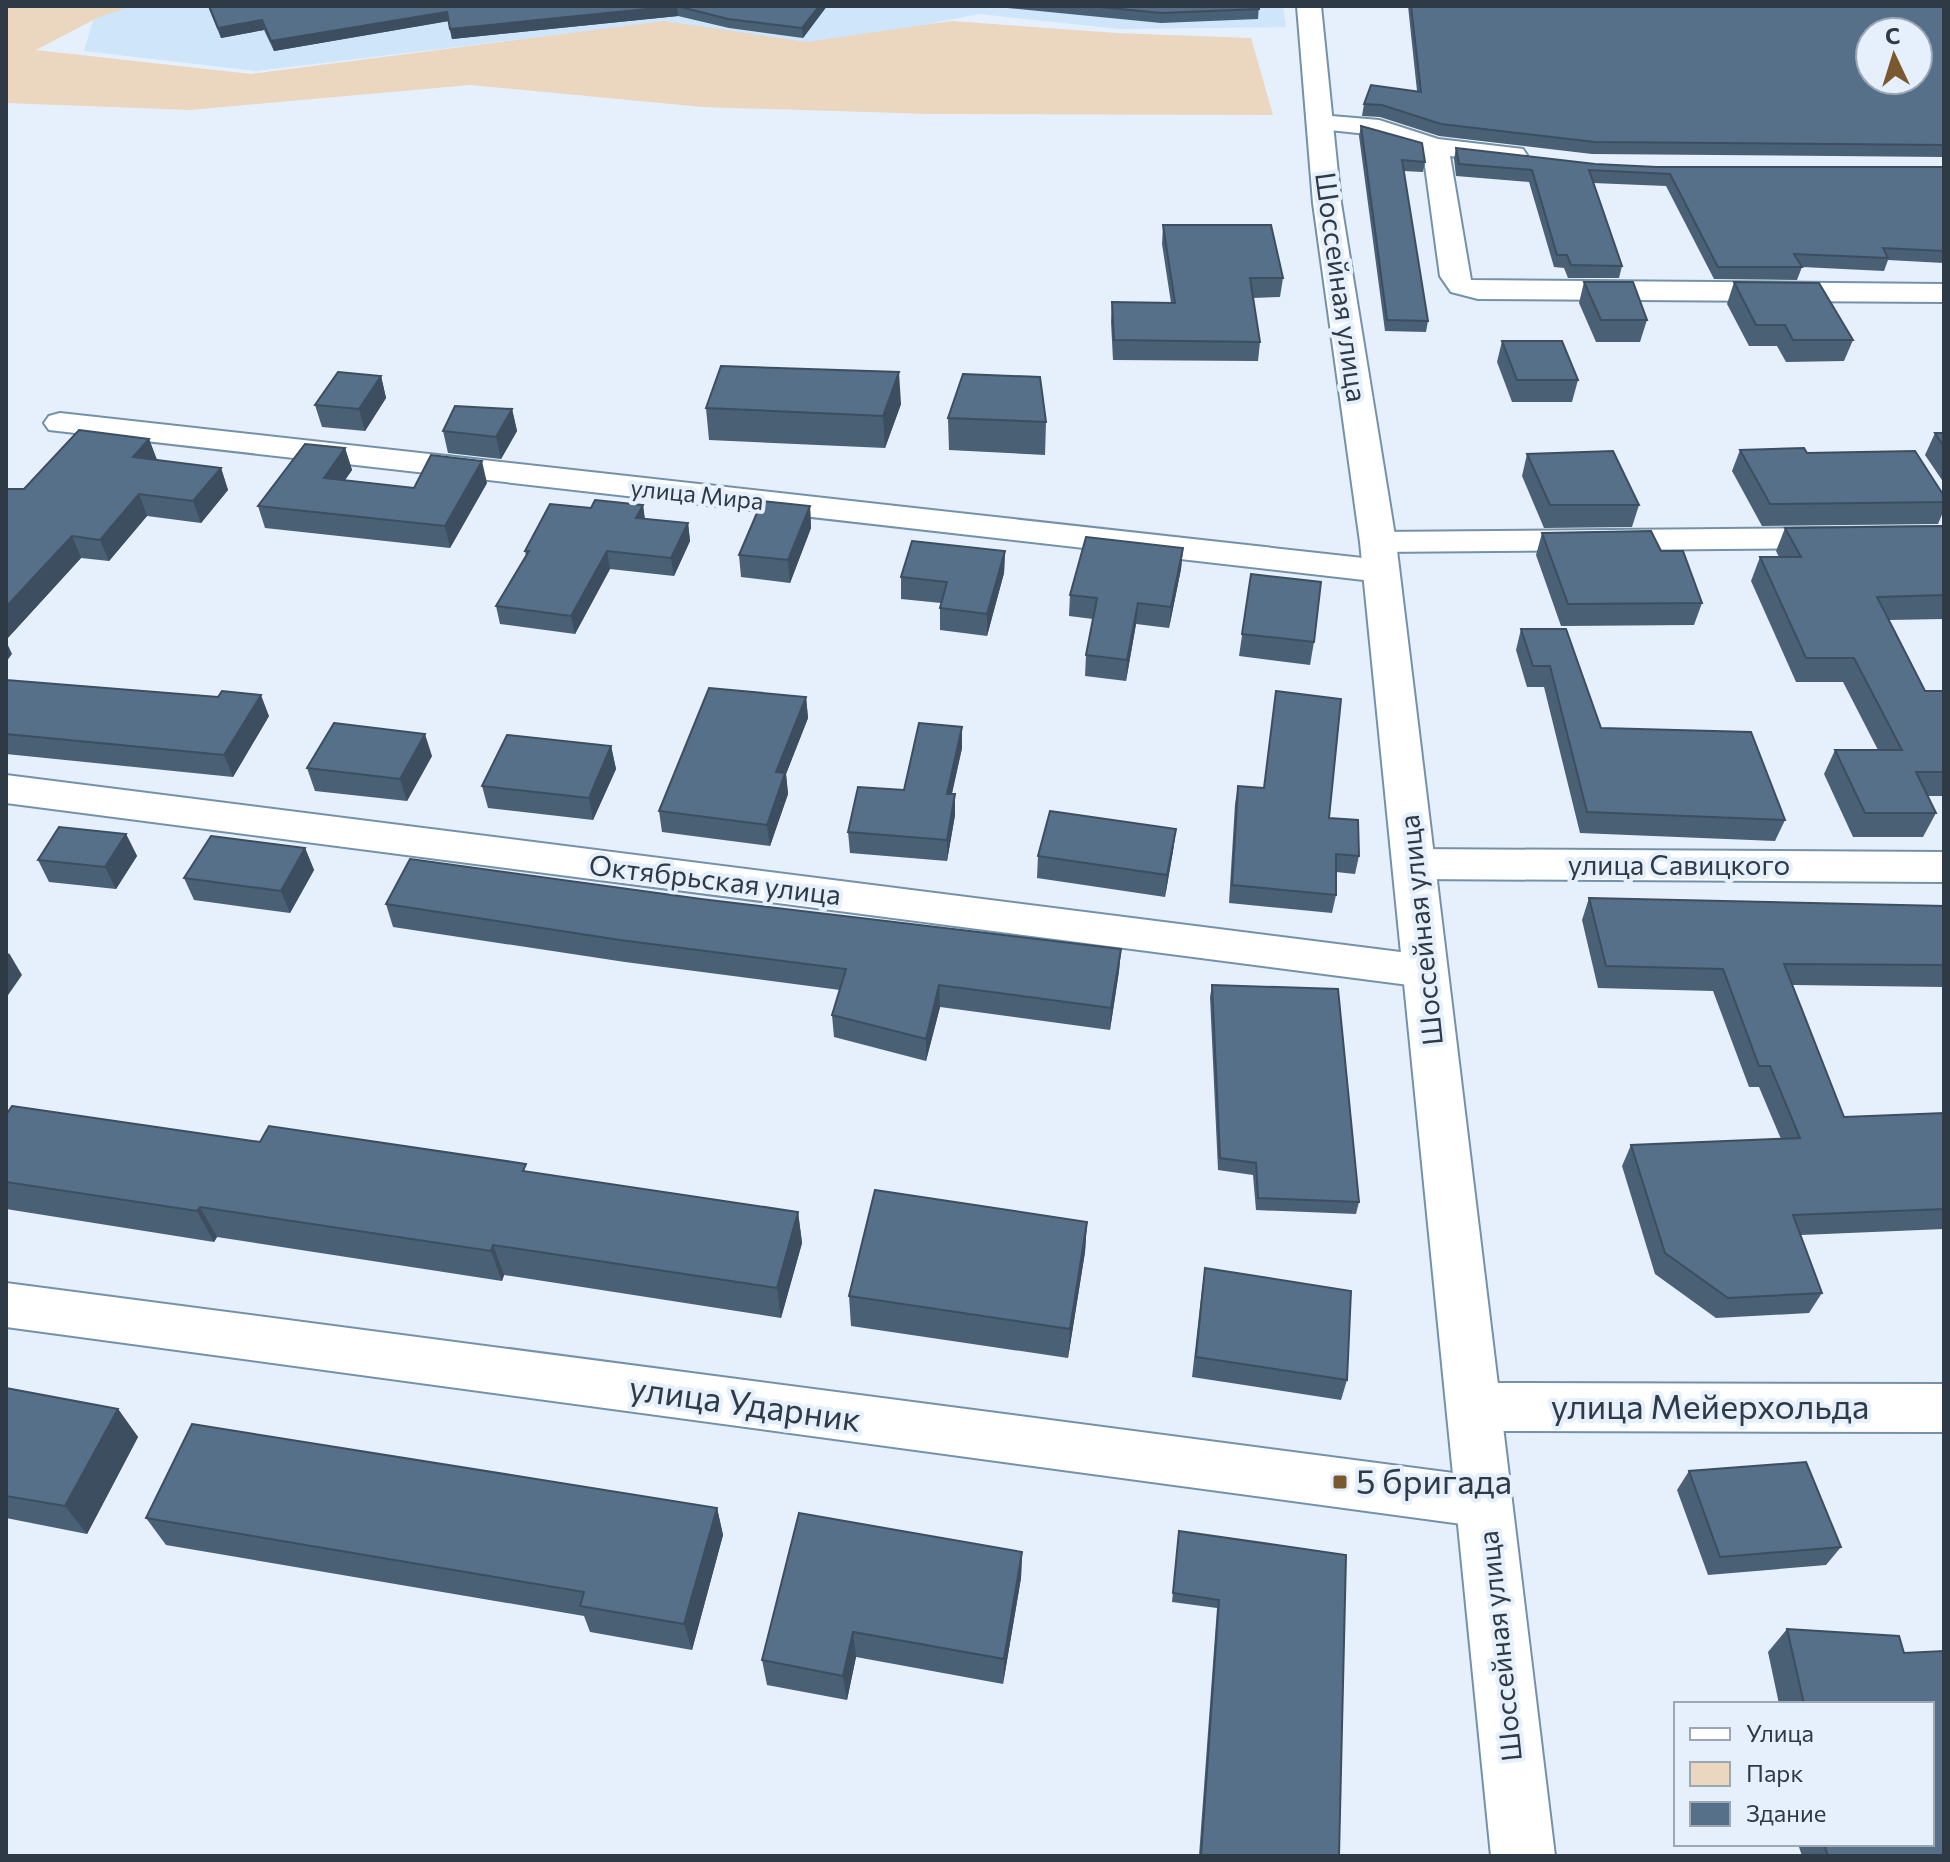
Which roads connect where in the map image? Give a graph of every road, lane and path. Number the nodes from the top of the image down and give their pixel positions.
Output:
1 (1309, 6) edge
2 (1320, 123) junction
3 (1435, 146) junction
4 (1545, 159) edge
5 (1944, 293) edge
6 (60, 423) dead end
7 (1944, 537) edge
8 (1380, 556) junction
9 (6, 789) edge
10 (1414, 864) junction
11 (1944, 867) edge
12 (1424, 971) junction
13 (6, 1305) edge
14 (1476, 1407) junction
15 (1944, 1408) edge
16 (1484, 1502) junction
17 (1523, 1856) edge

1 - 2 street, Шоссейная улица
2 - 3 street
2 - 8 street, Шоссейная улица
3 - 4 street
3 - 5 street
6 - 8 street, улица Мира
7 - 8 street, улица Мира
8 - 10 street, Шоссейная улица
9 - 12 street, Октябрьская улица
10 - 11 street, улица Савицкого
10 - 12 street, Шоссейная улица
12 - 14 street, Шоссейная улица
13 - 16 street, улица Ударник
14 - 15 street, улица Мейерхольда
14 - 16 street, Шоссейная улица
16 - 17 street, Шоссейная улица

